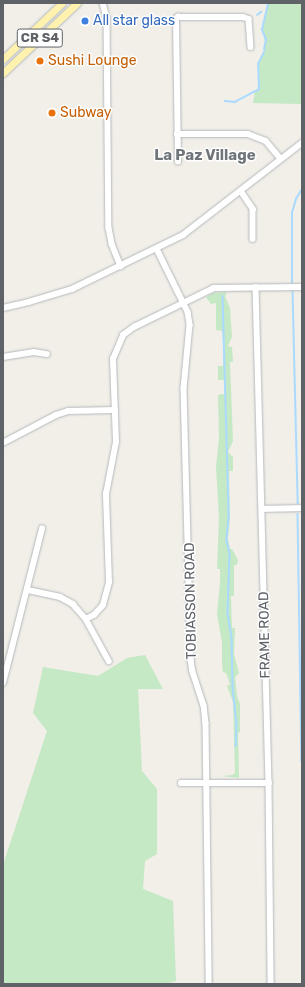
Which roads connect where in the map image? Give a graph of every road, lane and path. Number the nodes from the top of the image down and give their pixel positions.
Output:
1 (62, 3) edge
2 (77, 3) edge
3 (104, 3) edge
4 (251, 47) dead end
5 (3, 59) edge
6 (3, 73) edge
7 (177, 134) junction
8 (302, 143) edge
9 (281, 159) junction
10 (178, 162) dead end
11 (241, 191) junction
12 (253, 239) dead end
13 (157, 248) junction
14 (121, 266) junction
15 (256, 287) junction
16 (302, 287) edge
17 (183, 302) junction
18 (3, 308) edge
19 (46, 354) dead end
20 (3, 357) edge
21 (115, 410) junction
22 (3, 443) edge
23 (302, 508) edge
24 (262, 509) junction
25 (42, 529) dead end
26 (28, 590) junction
27 (86, 619) junction
28 (109, 661) dead end
29 (3, 683) edge
30 (181, 783) dead end
31 (207, 783) junction
32 (269, 783) junction
33 (209, 984) edge
34 (271, 984) edge

1 - 5 main road, CR S4
2 - 6 main road, CR S4
3 - 14 street
4 - 7 street
7 - 9 street
7 - 10 street
8 - 9 street
9 - 11 street
11 - 12 street
11 - 13 street
13 - 14 street
13 - 17 street, TOBIASSON ROAD
14 - 18 street
15 - 16 street
15 - 17 street
15 - 24 street, FRAME ROAD
17 - 21 street
17 - 31 street, TOBIASSON ROAD
19 - 20 street
21 - 22 street
21 - 27 street
23 - 24 street
24 - 32 street, FRAME ROAD
25 - 26 street
26 - 27 street
26 - 29 street
27 - 28 street
30 - 31 street
31 - 32 street
31 - 33 street, TOBIASSON ROAD
32 - 34 street, FRAME ROAD

